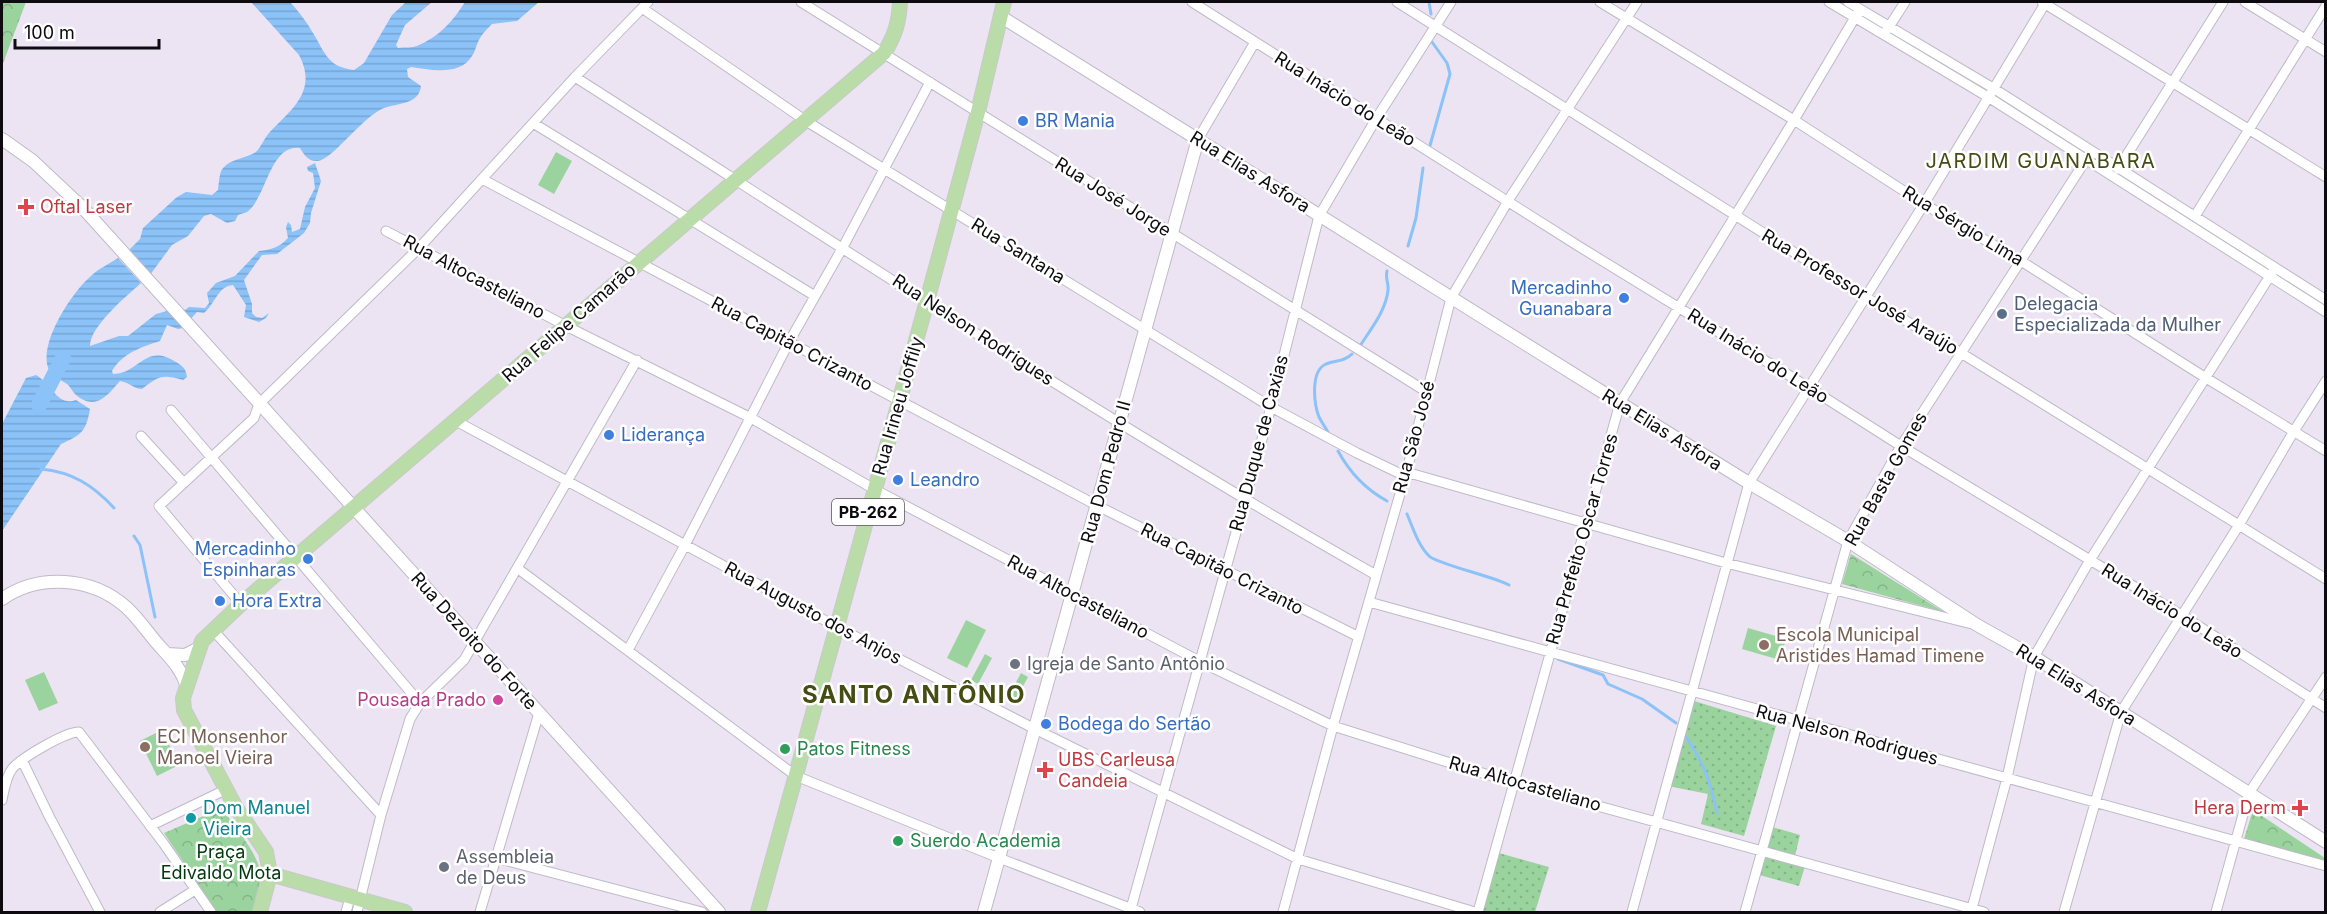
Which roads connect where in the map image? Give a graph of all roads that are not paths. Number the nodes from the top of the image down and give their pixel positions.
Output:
1 (801, 2) edge
2 (900, 2) edge
3 (1004, 2) edge
4 (1191, 2) edge
5 (1397, 2) edge
6 (1450, 2) edge
7 (1602, 2) edge
8 (1636, 2) edge
9 (1829, 2) edge
10 (1848, 2) edge
11 (1905, 2) edge
12 (2045, 2) edge
13 (2223, 2) edge
14 (2245, 2) edge
15 (645, 5) edge
16 (2325, 6) edge
17 (1858, 13) junction
18 (1000, 16) junction
19 (1626, 18) junction
20 (1435, 26) junction
21 (1887, 31) junction
22 (2305, 39) junction
23 (1255, 42) junction
24 (2325, 52) edge
25 (884, 53) junction
26 (575, 77) junction
27 (930, 82) junction
28 (2172, 84) junction
29 (1991, 93) junction
30 (1567, 108) junction
31 (978, 112) junction
32 (1376, 119) junction
33 (1794, 120) junction
34 (806, 121) junction
35 (533, 123) junction
36 (2248, 129) junction
37 (2, 139) edge
38 (1198, 139) junction
39 (2088, 156) junction
40 (884, 169) junction
41 (2118, 169) junction
42 (2325, 177) edge
43 (482, 179) junction
44 (737, 180) junction
45 (1508, 202) junction
46 (1923, 204) junction
47 (951, 210) junction
48 (1735, 215) junction
49 (1319, 216) junction
50 (2195, 216) junction
51 (691, 220) junction
52 (386, 231) dead end
53 (1171, 233) junction
54 (843, 247) junction
55 (419, 248) junction
56 (2021, 261) junction
57 (640, 263) junction
58 (2273, 272) junction
59 (815, 296) junction
60 (1865, 297) junction
61 (1451, 298) junction
62 (2325, 300) edge
63 (927, 301) junction
64 (1678, 306) junction
65 (1294, 308) junction
66 (2325, 312) edge
67 (566, 326) junction
68 (1145, 330) junction
69 (789, 342) junction
70 (1961, 353) junction
71 (636, 360) junction
72 (2206, 378) junction
73 (2325, 381) edge
74 (1808, 387) junction
75 (1426, 392) junction
76 (899, 401) junction
77 (1620, 403) junction
78 (260, 404) junction
79 (1271, 407) junction
80 (171, 410) dead end
81 (751, 418) junction
82 (456, 421) junction
83 (1119, 423) junction
84 (2294, 431) junction
85 (141, 436) dead end
86 (1901, 446) junction
87 (2325, 451) edge
88 (212, 457) junction
89 (2146, 470) junction
90 (1405, 476) junction
91 (568, 481) junction
92 (184, 483) junction
93 (1749, 483) junction
94 (874, 489) junction
95 (1245, 500) junction
96 (1096, 505) junction
97 (353, 508) junction
98 (1586, 524) junction
99 (2239, 525) junction
100 (1848, 541) junction
101 (686, 545) junction
102 (296, 558) junction
103 (2090, 560) junction
104 (1726, 563) junction
105 (517, 568) junction
106 (1225, 570) junction
107 (1376, 575) junction
108 (2325, 579) edge
109 (1834, 590) junction
110 (1072, 594) junction
111 (2, 598) edge
112 (1369, 602) junction
113 (241, 604) junction
114 (2182, 616) junction
115 (1977, 626) junction
116 (837, 627) junction
117 (212, 629) junction
118 (1359, 637) junction
119 (474, 642) junction
120 (199, 648) junction
121 (627, 651) junction
122 (1550, 653) junction
123 (168, 654) junction
124 (2034, 657) junction
125 (194, 662) junction
126 (1201, 662) junction
127 (178, 666) junction
128 (2325, 677) edge
129 (187, 687) junction
130 (1693, 693) junction
131 (2312, 700) junction
132 (420, 703) junction
133 (2325, 708) edge
134 (538, 712) junction
135 (2121, 712) junction
136 (1798, 721) junction
137 (1333, 726) junction
138 (1035, 729) junction
139 (22, 760) junction
140 (796, 776) junction
141 (2007, 778) junction
142 (1514, 783) junction
143 (226, 789) junction
144 (1163, 792) junction
145 (2249, 793) junction
146 (2, 800) edge
147 (2094, 803) junction
148 (381, 815) junction
149 (1656, 822) junction
150 (150, 826) junction
151 (2235, 842) junction
152 (2325, 842) edge
153 (1762, 852) junction
154 (496, 858) junction
155 (999, 858) junction
156 (1298, 859) junction
157 (2325, 866) edge
158 (270, 874) junction
159 (195, 890) junction
160 (356, 904) edge
161 (1133, 911) edge
162 (1971, 911) edge
163 (100, 912) edge
164 (159, 912) edge
165 (210, 912) edge
166 (260, 912) edge
167 (346, 912) edge
168 (405, 912) edge
169 (480, 912) edge
170 (702, 912) edge
171 (719, 912) edge
172 (758, 912) edge
173 (984, 912) edge
174 (1283, 912) edge
175 (1477, 912) edge
176 (1632, 912) edge
177 (1745, 912) edge
178 (1984, 912) edge
179 (2064, 912) edge
180 (2216, 912) edge

1 - 25 street, Rua José Jorge
2 - 25 main road, Rua Felipe Camarão
3 - 18 main road, Rua Irineu Joffily
4 - 23 street, Rua Inácio do Leão
5 - 20 street, Rua Professor José Araújo
6 - 20 street, Rua Duque de Caxias
7 - 19 street, Rua Sérgio Lima
8 - 19 street, Rua São José
9 - 17 street
10 - 17 street
11 - 21 street
12 - 28 street
12 - 29 street
13 - 28 street
14 - 22 street
15 - 26 street
15 - 34 street, Rua Santana
16 - 22 street
17 - 21 street
17 - 33 street, Rua Prefeito Oscar Torres
18 - 31 main road, Rua Irineu Joffily / PB-262
18 - 38 street, Rua Elias Asfora
19 - 30 street, Rua São José
19 - 33 street, Rua Sérgio Lima
20 - 30 street, Rua Professor José Araújo
20 - 32 street, Rua Duque de Caxias
21 - 29 street
22 - 24 street
22 - 36 street
23 - 32 street, Rua Inácio do Leão
23 - 38 street, Rua Dom Pedro II
25 - 27 street, Rua José Jorge
25 - 34 main road, Rua Felipe Camarão
26 - 35 street
26 - 44 street, Rua Nelson Rodrigues
27 - 31 street, Rua José Jorge
27 - 40 street
28 - 36 street
28 - 41 street
29 - 39 street
29 - 46 street
30 - 45 street, Rua São José
30 - 48 street, Rua Professor José Araújo
31 - 47 main road, Rua Irineu Joffily / PB-262
31 - 53 street, Rua José Jorge
32 - 45 street, Rua Inácio do Leão
32 - 49 street, Rua Duque de Caxias
33 - 46 street, Rua Sérgio Lima
33 - 48 street, Rua Prefeito Oscar Torres
34 - 40 street, Rua Santana
34 - 44 main road, Rua Felipe Camarão
35 - 43 street
35 - 51 street
36 - 42 street
36 - 50 street
37 - 78 street, Rua Dezoito do Forte
38 - 49 street, Rua Elias Asfora
38 - 53 street, Rua Dom Pedro II
39 - 41 street
39 - 56 street, Rua Basta Gomes
39 - 58 street
40 - 47 street, Rua Santana
40 - 54 street
41 - 50 street
43 - 55 street
43 - 57 street, Rua Capitão Crizanto
44 - 51 main road, Rua Felipe Camarão
44 - 54 street, Rua Nelson Rodrigues
45 - 61 street, Rua São José
45 - 64 street, Rua Inácio do Leão
46 - 56 street, Rua Sérgio Lima
46 - 60 street
47 - 63 main road, Rua Irineu Joffily / PB-262
47 - 68 street, Rua Santana
48 - 60 street, Rua Professor José Araújo
48 - 64 street, Rua Prefeito Oscar Torres
49 - 61 street, Rua Elias Asfora
49 - 65 street, Rua Duque de Caxias
50 - 58 street
51 - 57 main road, Rua Felipe Camarão
51 - 59 street
52 - 55 street, Rua Altocasteliano
53 - 65 street, Rua José Jorge
53 - 68 street, Rua Dom Pedro II
54 - 59 street
54 - 63 street, Rua Nelson Rodrigues
55 - 67 street, Rua Altocasteliano
55 - 78 street
56 - 70 street, Rua Basta Gomes
56 - 72 street, Rua Sérgio Lima
57 - 67 main road, Rua Felipe Camarão
57 - 69 street, Rua Capitão Crizanto
58 - 62 street
58 - 66 street
58 - 72 street
59 - 69 street
60 - 70 street, Rua Professor José Araújo
60 - 74 street
61 - 75 street, Rua São José
61 - 77 street, Rua Elias Asfora
63 - 76 main road, Rua Irineu Joffily / PB-262
63 - 83 street, Rua Nelson Rodrigues
64 - 74 street, Rua Inácio do Leão
64 - 77 street, Rua Prefeito Oscar Torres
65 - 75 street, Rua José Jorge
65 - 79 street, Rua Duque de Caxias
67 - 71 street, Rua Altocasteliano
67 - 82 main road, Rua Felipe Camarão
68 - 79 street, Rua Santana
68 - 83 street, Rua Dom Pedro II
69 - 76 street, Rua Capitão Crizanto
69 - 81 street
70 - 86 street, Rua Basta Gomes
70 - 89 street, Rua Professor José Araújo
71 - 81 street, Rua Altocasteliano
71 - 91 street
72 - 84 street, Rua Sérgio Lima
72 - 89 street
73 - 84 street
74 - 86 street, Rua Inácio do Leão
74 - 93 street
75 - 90 street, Rua São José
76 - 94 main road, Rua Irineu Joffily / PB-262
76 - 96 street, Rua Capitão Crizanto
77 - 93 street, Rua Elias Asfora
77 - 98 street, Rua Prefeito Oscar Torres
78 - 88 street
78 - 97 street, Rua Dezoito do Forte
79 - 90 street, Rua Santana
79 - 95 street, Rua Duque de Caxias
80 - 88 street
81 - 94 street, Rua Altocasteliano
81 - 101 street
82 - 91 street, Rua Augusto dos Anjos
82 - 97 main road, Rua Felipe Camarão
83 - 95 street, Rua Nelson Rodrigues
83 - 96 street, Rua Dom Pedro II
84 - 87 street, Rua Sérgio Lima
84 - 99 street
85 - 92 street
86 - 100 street, Rua Basta Gomes
86 - 103 street, Rua Inácio do Leão
88 - 92 street
88 - 102 street
89 - 99 street, Rua Professor José Araújo
89 - 103 street
90 - 98 street, Rua Santana
90 - 107 street, Rua São José
91 - 101 street, Rua Augusto dos Anjos
91 - 105 street
92 - 113 street
93 - 100 street, Rua Elias Asfora
93 - 104 street
94 - 110 street, Rua Altocasteliano
94 - 116 main road, Rua Irineu Joffily / PB-262
95 - 106 street, Rua Duque de Caxias
95 - 107 street, Rua Nelson Rodrigues
96 - 106 street, Rua Capitão Crizanto
96 - 110 street, Rua Dom Pedro II
97 - 102 main road, Rua Felipe Camarão
97 - 119 street, Rua Dezoito do Forte
98 - 104 street, Rua Santana
98 - 122 street, Rua Prefeito Oscar Torres
99 - 108 street, Rua Professor José Araújo
99 - 114 street
100 - 109 street, Rua Basta Gomes
100 - 115 street, Rua Elias Asfora
101 - 116 street, Rua Augusto dos Anjos
101 - 121 street
102 - 113 main road, Rua Felipe Camarão
102 - 132 street
103 - 114 street, Rua Inácio do Leão
103 - 124 street
104 - 109 street, Rua Santana
104 - 130 street
105 - 119 street
105 - 121 street
106 - 118 street, Rua Capitão Crizanto
106 - 126 street, Rua Duque de Caxias
107 - 112 street, Rua São José
109 - 115 street, Rua Santana
109 - 136 street, Rua Basta Gomes
110 - 126 street, Rua Altocasteliano
110 - 138 street, Rua Dom Pedro II
111 - 123 street
112 - 118 street, Rua São José
112 - 122 street, Rua Nelson Rodrigues
113 - 117 main road, Rua Felipe Camarão
114 - 131 street, Rua Inácio do Leão
114 - 135 street
115 - 124 street, Rua Elias Asfora
116 - 138 street, Rua Augusto dos Anjos
116 - 140 main road, Rua Irineu Joffily / PB-262
117 - 120 main road, Rua Felipe Camarão
117 - 148 street
118 - 137 street, Rua São José
119 - 132 street
119 - 134 street, Rua Dezoito do Forte
120 - 123 street
120 - 125 main road, Rua Felipe Camarão
121 - 140 street
122 - 130 street, Rua Nelson Rodrigues
122 - 142 street, Rua Prefeito Oscar Torres
123 - 127 street
124 - 135 street, Rua Elias Asfora
124 - 141 street
125 - 127 street
125 - 129 main road, Rua Felipe Camarão
126 - 137 street, Rua Altocasteliano
126 - 144 street, Rua Duque de Caxias
127 - 129 street
128 - 131 street
129 - 143 main road, Rua Felipe Camarão
130 - 136 street, Rua Nelson Rodrigues
130 - 149 street
131 - 133 street, Rua Inácio do Leão
131 - 145 street
132 - 148 street
134 - 154 street
134 - 171 street, Rua Dezoito do Forte
135 - 145 street, Rua Elias Asfora
135 - 147 street
136 - 141 street, Rua Nelson Rodrigues
136 - 153 street, Rua Basta Gomes
137 - 142 street, Rua Altocasteliano
137 - 156 street, Rua São José
138 - 144 street, Rua Augusto dos Anjos
138 - 155 street, Rua Dom Pedro II
139 - 146 street
139 - 150 street
139 - 163 street
140 - 155 street
140 - 172 main road, Rua Irineu Joffily / PB-262
141 - 147 street, Rua Nelson Rodrigues
141 - 162 street
142 - 149 street, Rua Altocasteliano
142 - 175 street, Rua Prefeito Oscar Torres
143 - 150 street
143 - 158 main road, Rua Felipe Camarão
144 - 156 street, Rua Augusto dos Anjos
144 - 161 street, Rua Duque de Caxias
145 - 151 street
145 - 152 street, Rua Elias Asfora
147 - 151 street, Rua Nelson Rodrigues
147 - 179 street
148 - 160 street
149 - 153 street, Rua Altocasteliano
149 - 176 street
150 - 159 street
151 - 157 street, Rua Nelson Rodrigues
151 - 180 street
153 - 162 street, Rua Altocasteliano
153 - 177 street, Rua Basta Gomes
154 - 169 street
154 - 170 street
155 - 161 street
155 - 173 street, Rua Dom Pedro II
156 - 174 street, Rua São José
156 - 175 street, Rua Augusto dos Anjos
158 - 160 main road
158 - 166 main road
159 - 164 street
159 - 165 street
160 - 167 street
160 - 168 main road
162 - 178 street, Rua Altocasteliano

